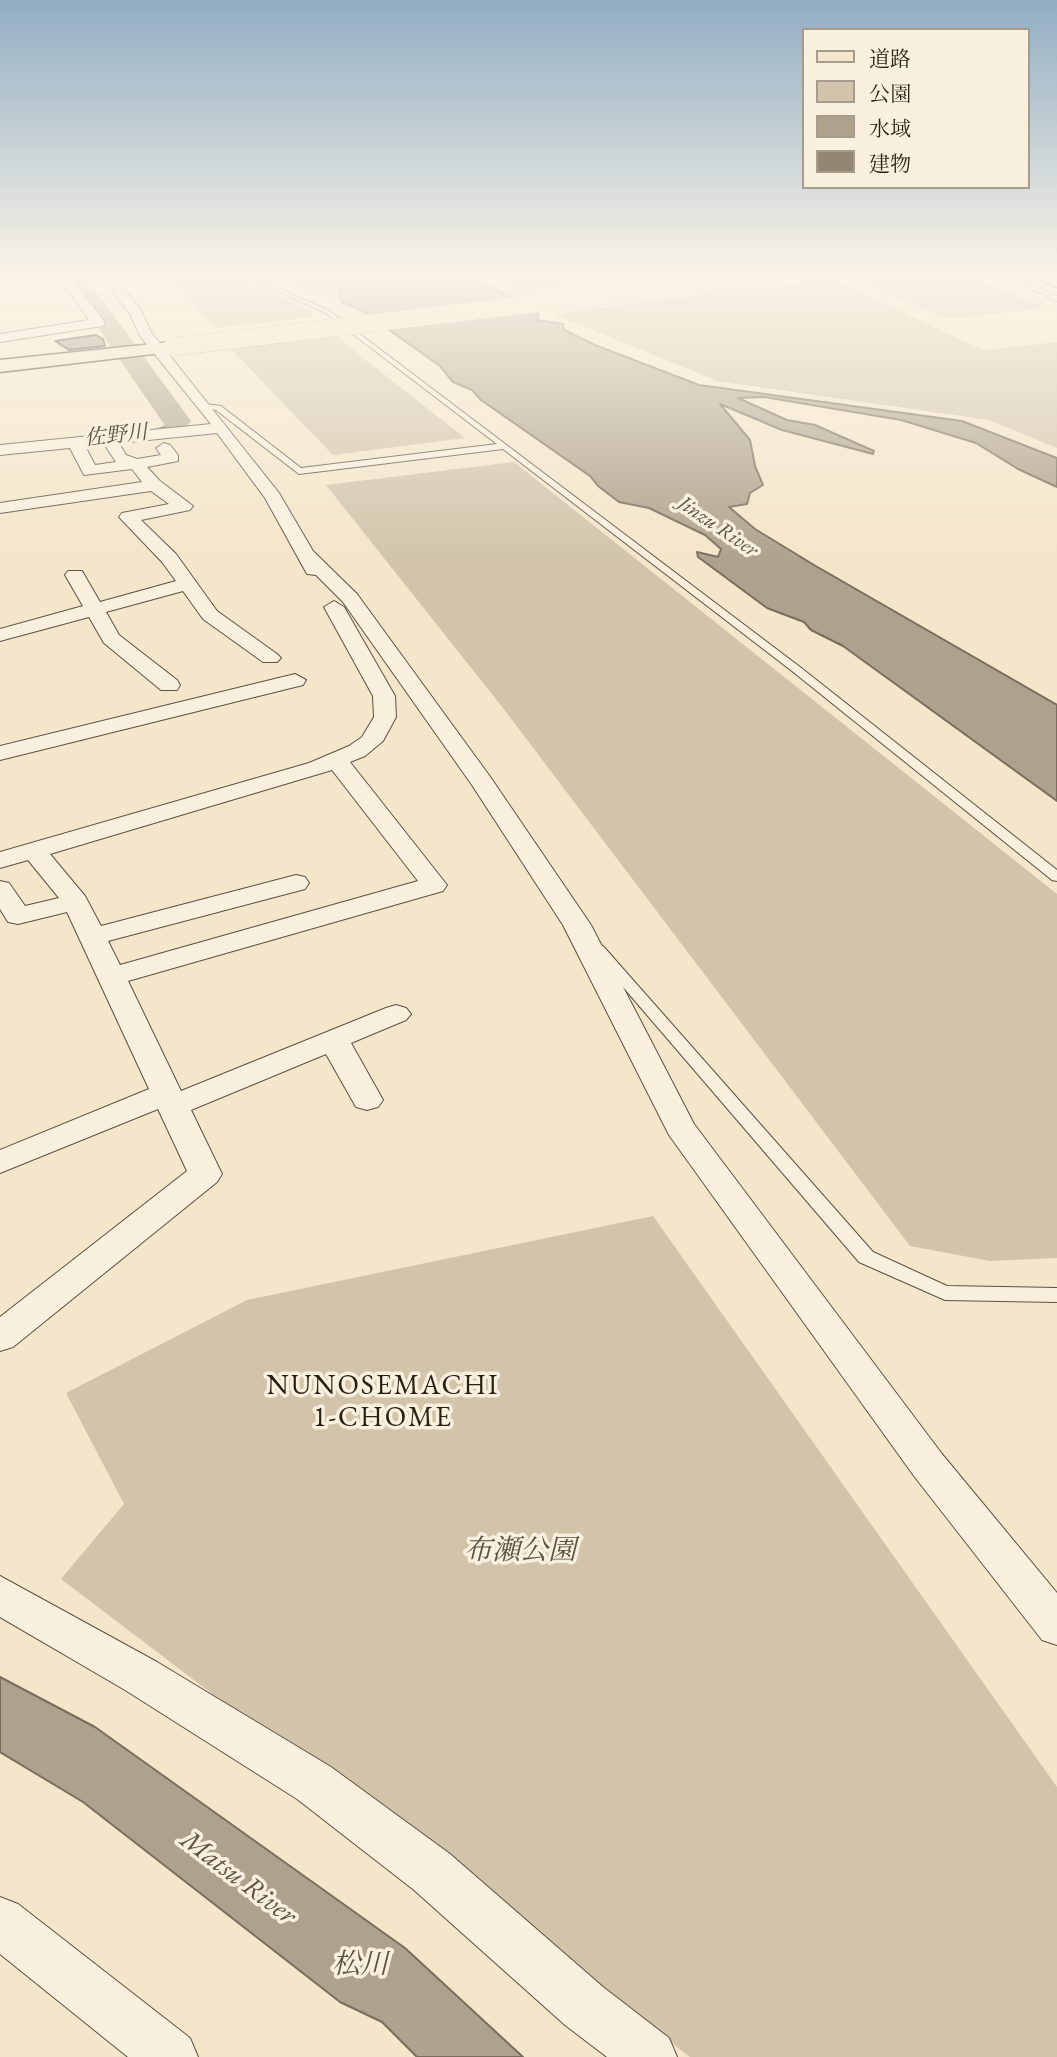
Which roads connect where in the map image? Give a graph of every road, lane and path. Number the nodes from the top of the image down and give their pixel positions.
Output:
1 (180, 370) edge
2 (404, 370) edge
3 (205, 406) junction
4 (221, 428) junction
5 (110, 441) junction
6 (76, 444) junction
7 (505, 446) junction
8 (164, 448) dead end
9 (0, 450) edge
10 (136, 464) junction
11 (154, 485) junction
12 (0, 508) edge
13 (305, 554) junction
14 (75, 575) dead end
15 (188, 584) junction
16 (94, 609) junction
17 (0, 635) edge
18 (270, 658) dead end
19 (295, 680) dead end
20 (169, 685) dead end
21 (0, 753) edge
22 (337, 761) junction
23 (33, 850) junction
24 (0, 860) edge
25 (1057, 877) edge
26 (296, 883) dead end
27 (0, 889) edge
28 (76, 902) junction
29 (577, 925) junction
30 (92, 937) junction
31 (111, 977) junction
32 (396, 1014) dead end
33 (334, 1040) junction
34 (168, 1100) junction
35 (367, 1100) dead end
36 (0, 1162) edge
37 (1057, 1295) edge
38 (0, 1338) edge
39 (0, 1595) edge
40 (1057, 1626) edge
41 (0, 1922) edge
42 (171, 2057) edge
43 (650, 2057) edge

1 - 3 street
2 - 7 lane
3 - 4 street
3 - 7 lane
4 - 5 street
4 - 13 street
5 - 6 street
5 - 10 street
6 - 9 street
6 - 10 street
7 - 25 lane
8 - 10 street
10 - 11 street
11 - 12 street
11 - 15 street
13 - 22 street
13 - 29 street
14 - 16 street
15 - 16 street
15 - 18 street
16 - 17 street
16 - 20 street
19 - 21 street
22 - 23 street
22 - 31 street
23 - 24 street
23 - 28 street
26 - 30 street
27 - 28 street
28 - 30 street
29 - 37 lane
29 - 40 street
30 - 31 street
31 - 34 street
32 - 33 street
33 - 34 street
33 - 35 street
34 - 36 street
34 - 38 street
39 - 43 street
41 - 42 street

